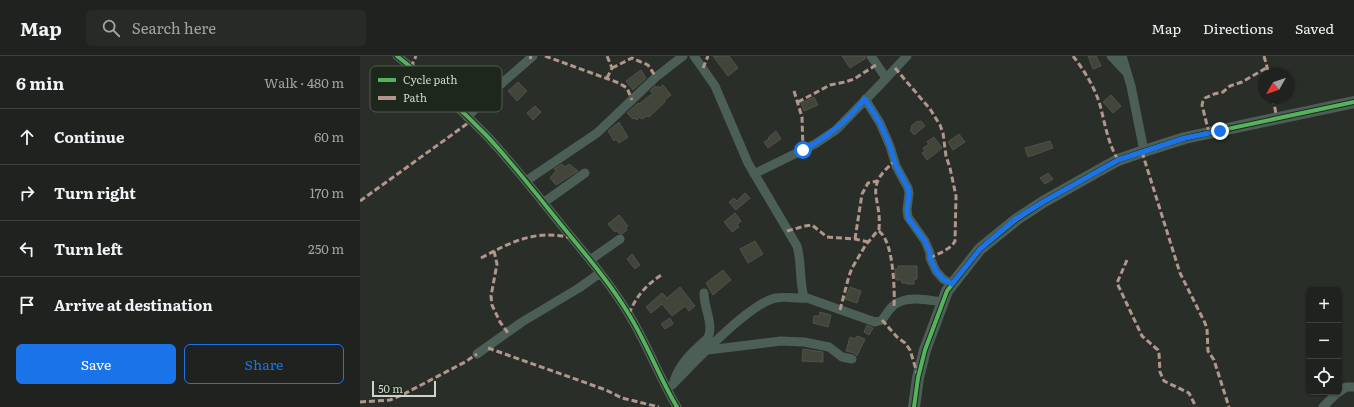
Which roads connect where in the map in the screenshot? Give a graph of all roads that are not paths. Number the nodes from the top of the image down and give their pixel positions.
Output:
1 (397, 56) edge
2 (533, 56) edge
3 (683, 56) edge
4 (694, 56) edge
5 (871, 56) edge
6 (907, 56) edge
7 (1111, 56) edge
8 (1122, 56) edge
9 (409, 66) edge
10 (1127, 74) junction
11 (886, 78) junction
12 (502, 83) edge
13 (865, 99) junction
14 (1354, 102) edge
15 (462, 112) edge
16 (472, 112) edge
17 (467, 117) junction
18 (1144, 151) junction
19 (585, 173) dead end
20 (754, 174) junction
21 (526, 180) junction
22 (543, 203) junction
23 (620, 239) dead end
24 (590, 260) junction
25 (600, 273) junction
26 (952, 284) junction
27 (704, 293) dead end
28 (806, 298) junction
29 (942, 302) junction
30 (708, 350) junction
31 (477, 354) dead end
32 (852, 359) dead end
33 (1353, 386) edge
34 (671, 389) junction
35 (1342, 390) edge
36 (1336, 395) edge
37 (677, 407) edge
38 (914, 407) edge
39 (1323, 407) edge

1 - 9 street
2 - 12 street
3 - 21 street
4 - 20 street
5 - 11 street
6 - 11 street
7 - 10 street
8 - 10 street
10 - 18 street
11 - 13 street
13 - 20 street
13 - 26 street
14 - 18 street
15 - 17 street
16 - 17 street
17 - 21 street
18 - 26 street
19 - 22 street
20 - 28 street
21 - 22 street
22 - 24 street
23 - 24 street
24 - 25 street
25 - 31 street
25 - 34 street
26 - 29 street
27 - 34 street
28 - 29 street
28 - 30 street
29 - 38 street
30 - 32 street
30 - 34 street
33 - 35 street
34 - 37 street
36 - 39 street

